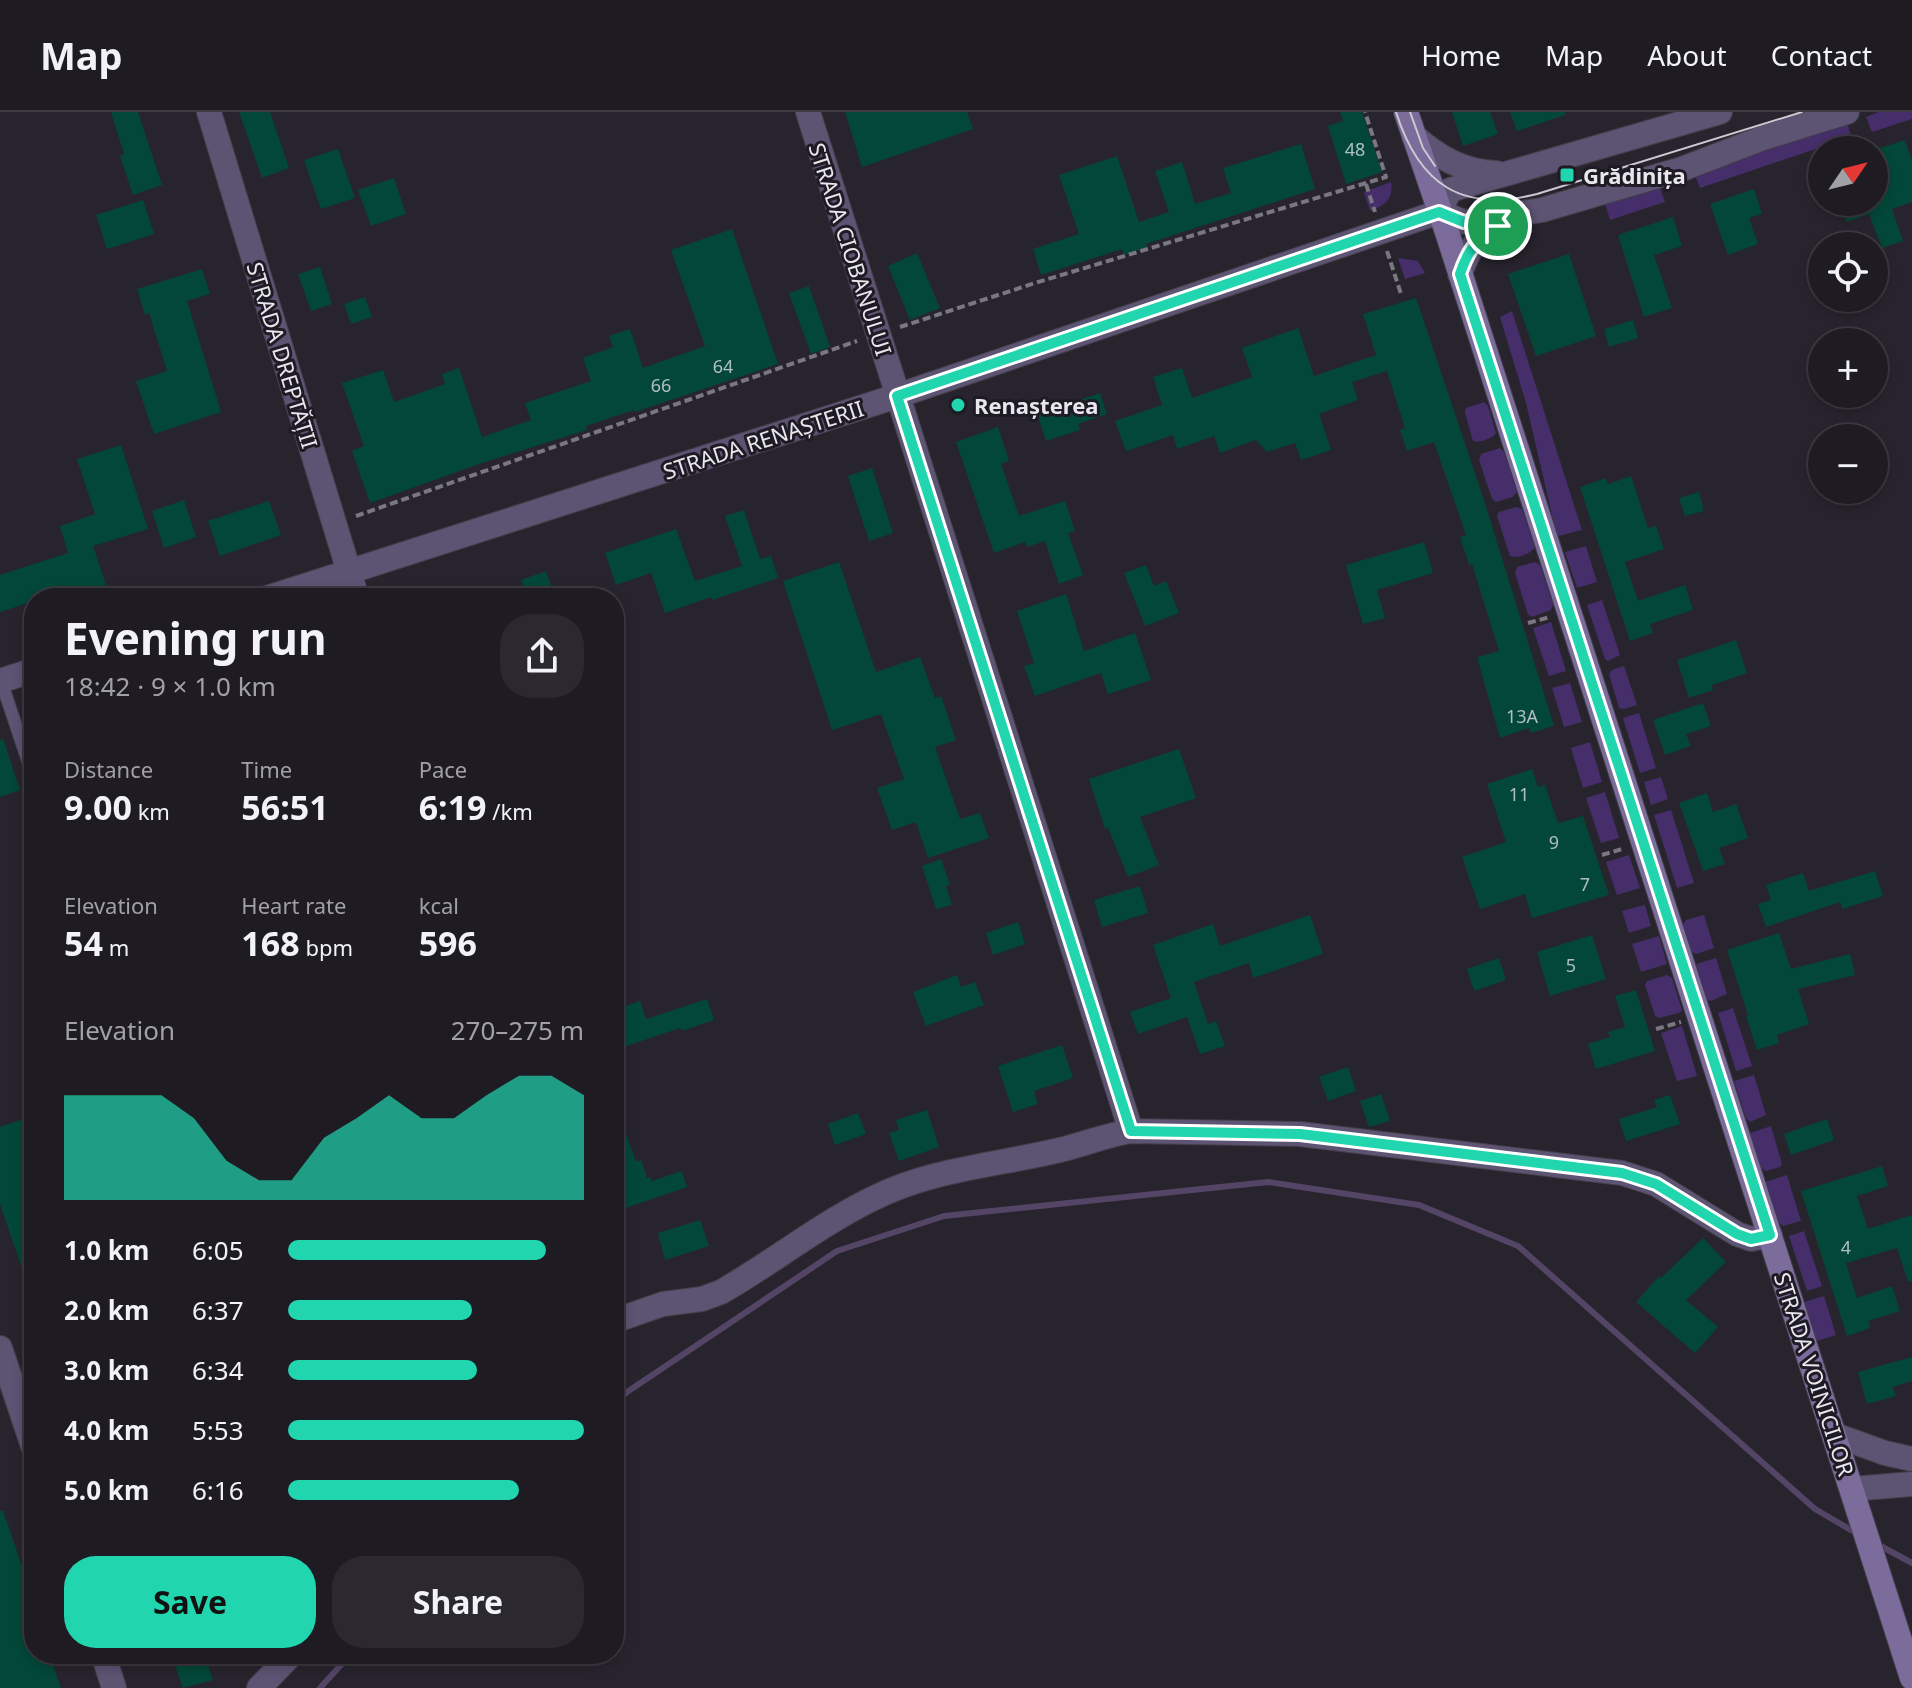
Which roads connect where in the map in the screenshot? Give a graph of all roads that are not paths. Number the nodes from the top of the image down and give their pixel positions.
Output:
1 (209, 112) edge
2 (808, 112) edge
3 (1406, 112) edge
4 (1720, 112) edge
5 (1833, 114) edge
6 (1414, 136) junction
7 (1514, 172) junction
8 (1439, 212) junction
9 (1522, 214) junction
10 (1460, 274) junction
11 (897, 396) junction
12 (350, 572) junction
13 (299, 588) edge
14 (354, 588) edge
15 (24, 673) edge
16 (0, 681) edge
17 (24, 750) edge
18 (1131, 1131) junction
19 (1770, 1235) junction
20 (624, 1318) edge
21 (0, 1348) edge
22 (24, 1419) edge
23 (1835, 1435) junction
24 (1912, 1459) edge
25 (1912, 1484) edge
26 (1853, 1494) junction
27 (106, 1664) edge
28 (282, 1664) edge
29 (1912, 1678) edge
30 (114, 1688) edge
31 (259, 1688) edge

1 - 12 street, STRADA DREPTĂȚII
2 - 11 street, STRADA CIOBANULUI
3 - 6 main road, STRADA VOINICILOR
4 - 7 street, STRADA RENAȘTERII
5 - 9 street
6 - 7 street
6 - 8 main road, STRADA VOINICILOR
7 - 8 street, STRADA RENAȘTERII
8 - 9 street
8 - 10 main road, STRADA VOINICILOR
8 - 11 street, STRADA RENAȘTERII
9 - 10 street
10 - 19 main road, STRADA VOINICILOR
11 - 12 street, STRADA RENAȘTERII
11 - 18 street, STRADA CIOBANULUI
12 - 13 street, STRADA RENAȘTERII
12 - 14 street, STRADA DREPTĂȚII
15 - 16 street
16 - 17 lane
18 - 19 street
18 - 20 street
19 - 23 main road, STRADA VOINICILOR
21 - 22 street
23 - 24 street
23 - 26 main road, STRADA VOINICILOR
25 - 26 street
26 - 29 main road, STRADA VOINICILOR
27 - 30 street
28 - 31 street

